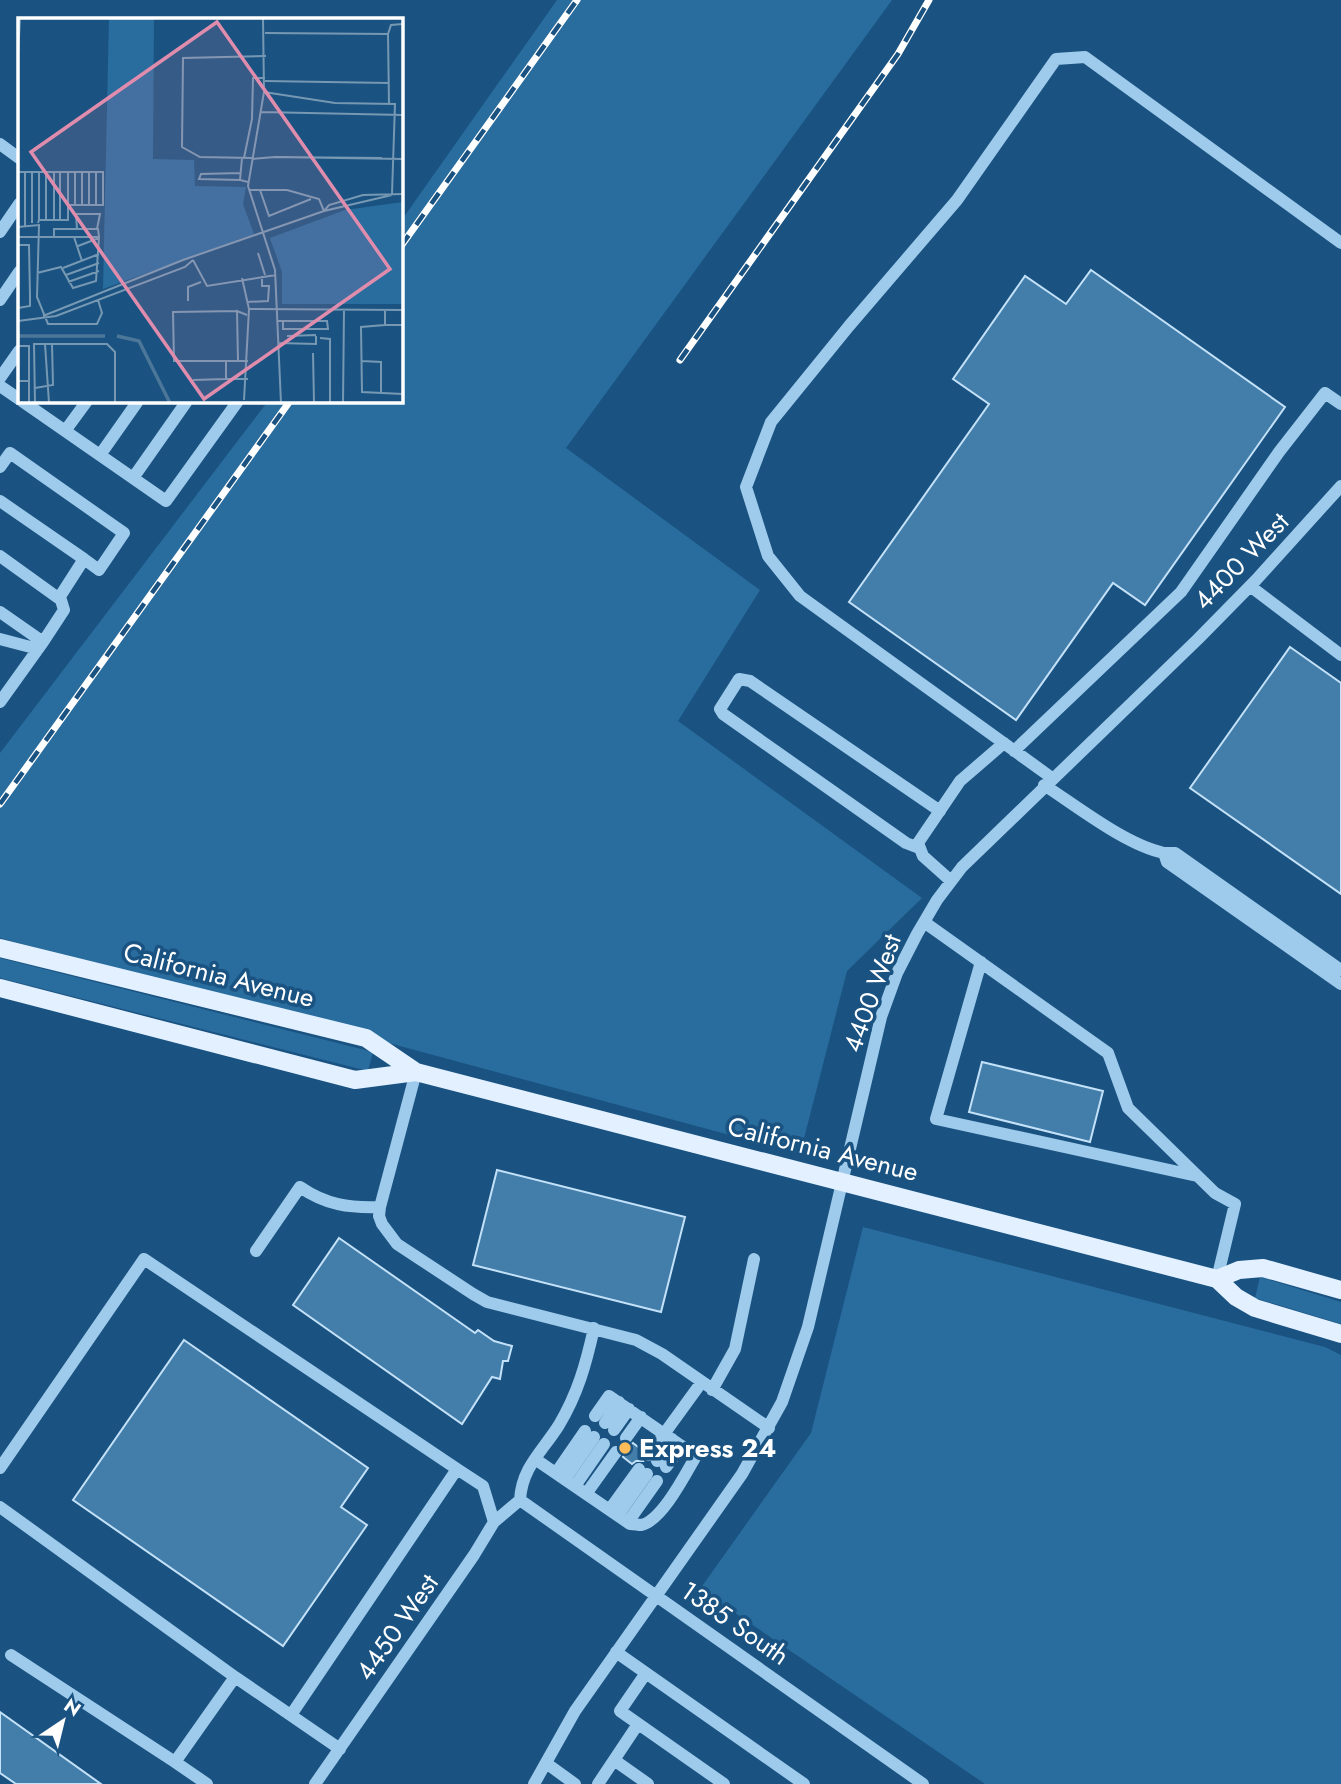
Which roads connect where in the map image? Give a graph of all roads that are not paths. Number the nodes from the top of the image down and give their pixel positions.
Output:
1 (1, 148) edge
2 (18, 157) edge
3 (18, 205) edge
4 (0, 232) edge
5 (1341, 243) edge
6 (18, 273) edge
7 (0, 300) edge
8 (18, 352) edge
9 (0, 378) edge
10 (0, 386) edge
11 (18, 397) edge
12 (27, 402) edge
13 (86, 402) edge
14 (137, 402) edge
15 (186, 402) edge
16 (237, 402) edge
17 (1341, 404) edge
18 (65, 431) junction
19 (100, 455) junction
20 (0, 467) edge
21 (133, 478) junction
22 (1341, 486) edge
23 (1330, 499) junction
24 (0, 501) edge
25 (1341, 509) edge
26 (0, 556) edge
27 (84, 559) junction
28 (1250, 586) junction
29 (59, 598) junction
30 (0, 612) edge
31 (0, 639) edge
32 (41, 645) junction
33 (1341, 654) edge
34 (5, 687) edge
35 (0, 702) edge
36 (1009, 747) junction
37 (1048, 781) junction
38 (940, 811) junction
39 (919, 848) junction
40 (1164, 852) junction
41 (951, 880) junction
42 (924, 922) junction
43 (0, 948) edge
44 (981, 962) junction
45 (1341, 970) edge
46 (1341, 984) edge
47 (0, 988) edge
48 (416, 1072) junction
49 (1198, 1177) junction
50 (841, 1181) junction
51 (380, 1207) junction
52 (256, 1251) dead end
53 (754, 1259) dead end
54 (1217, 1279) junction
55 (1341, 1290) edge
56 (594, 1328) junction
57 (1341, 1334) edge
58 (707, 1387) junction
59 (624, 1406) junction
60 (640, 1417) junction
61 (769, 1428) junction
62 (626, 1438) dead end
63 (673, 1440) junction
64 (600, 1441) junction
65 (535, 1459) junction
66 (0, 1468) edge
67 (457, 1469) junction
68 (565, 1479) junction
69 (586, 1494) junction
70 (520, 1500) junction
71 (0, 1507) edge
72 (618, 1516) junction
73 (494, 1522) junction
74 (656, 1596) junction
75 (616, 1652) junction
76 (11, 1655) dead end
77 (646, 1673) junction
78 (235, 1677) junction
79 (290, 1715) junction
80 (638, 1724) junction
81 (340, 1748) junction
82 (614, 1760) junction
83 (175, 1762) junction
84 (546, 1763) junction
85 (207, 1784) edge
86 (315, 1784) edge
87 (534, 1784) edge
88 (575, 1784) edge
89 (598, 1784) edge
90 (648, 1784) edge
91 (724, 1784) edge
92 (804, 1784) edge
93 (923, 1784) edge

1 - 2 street
3 - 4 street
5 - 36 street
6 - 7 street
8 - 9 street
10 - 11 street
12 - 18 street
13 - 18 street
14 - 19 street
15 - 21 street
16 - 21 street
17 - 36 street
18 - 19 street
19 - 21 street
20 - 27 street
22 - 23 street, 4400 West
23 - 25 street
23 - 28 street, 4400 West
24 - 27 street
26 - 29 street
27 - 29 street
28 - 33 street
28 - 37 street, 4400 West
29 - 32 street
30 - 32 street
31 - 32 street
32 - 34 street
34 - 35 street
36 - 37 street
36 - 38 street
37 - 40 street
37 - 41 street, 4400 West
38 - 39 street
38 - 39 street
39 - 41 street
40 - 45 street
40 - 46 street
41 - 42 street, 4400 West
42 - 44 street
42 - 50 street, 4400 West
43 - 48 main road, California Avenue
44 - 49 street
44 - 49 street
47 - 48 main road, California Avenue
48 - 50 main road, California Avenue
48 - 51 street
49 - 54 street
50 - 54 main road, California Avenue
50 - 61 street, 4400 West
51 - 52 street
51 - 56 street
53 - 58 street
54 - 55 main road
54 - 57 main road, California Avenue
56 - 58 street
56 - 65 street
58 - 61 street
58 - 63 street
59 - 59 street
59 - 60 street
60 - 62 street
60 - 63 street
61 - 74 street, 4400 West
63 - 63 street
63 - 72 street
64 - 68 street
64 - 68 street
64 - 69 street
65 - 68 street
65 - 70 street
66 - 67 street
67 - 73 street
67 - 79 street
68 - 69 street
69 - 72 street
70 - 73 street, 4450 West
70 - 74 street, 1385 South
71 - 78 street
72 - 72 street
73 - 81 street, 4450 West
74 - 75 street, 4400 West
74 - 93 street, 1385 South
75 - 77 street
75 - 84 street, 4400 West
76 - 83 street
77 - 80 street
77 - 92 street
78 - 79 street
78 - 83 street
79 - 81 street
80 - 82 street
80 - 91 street
81 - 86 street, 4450 West
82 - 89 street
82 - 90 street
83 - 85 street
84 - 87 street, 4400 West
84 - 88 street

